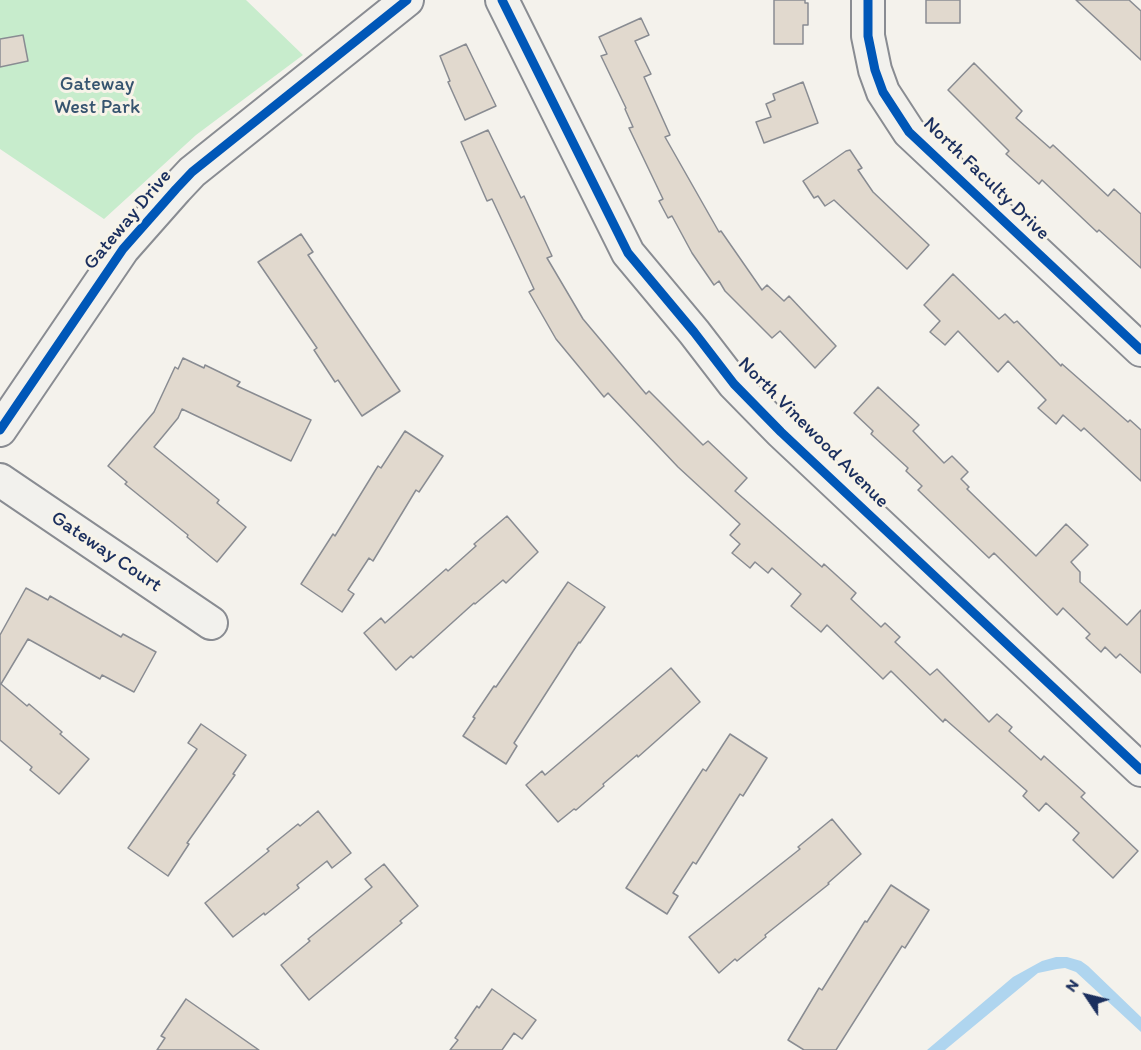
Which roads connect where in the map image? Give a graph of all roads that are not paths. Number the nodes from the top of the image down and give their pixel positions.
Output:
1 (407, 0) edge
2 (502, 0) edge
3 (868, 0) edge
4 (1141, 350) edge
5 (0, 430) edge
6 (0, 480) edge
7 (211, 623) dead end
8 (1141, 770) edge

1 - 5 street, Gateway Drive
2 - 8 street, North Vinewood Avenue
3 - 4 street, North Faculty Drive
6 - 7 street, Gateway Court

